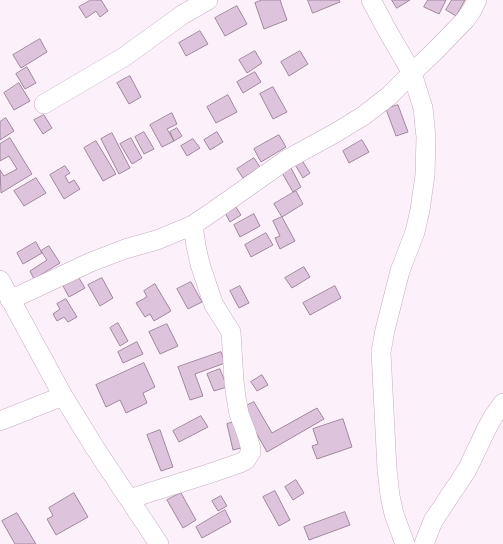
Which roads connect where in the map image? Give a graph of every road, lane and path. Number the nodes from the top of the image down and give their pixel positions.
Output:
1 (208, 0) edge
2 (371, 0) edge
3 (477, 0) edge
4 (412, 73) junction
5 (44, 104) dead end
6 (193, 225) junction
7 (0, 280) edge
8 (10, 300) junction
9 (63, 396) junction
10 (503, 402) edge
11 (0, 422) edge
12 (129, 499) junction
13 (158, 544) edge
14 (405, 544) edge
15 (424, 544) edge

1 - 5 street
2 - 4 street
3 - 4 street
4 - 6 street
4 - 14 street
6 - 8 street
6 - 12 street
7 - 8 street
8 - 9 street
9 - 11 street
9 - 12 street
10 - 15 street
12 - 13 street

